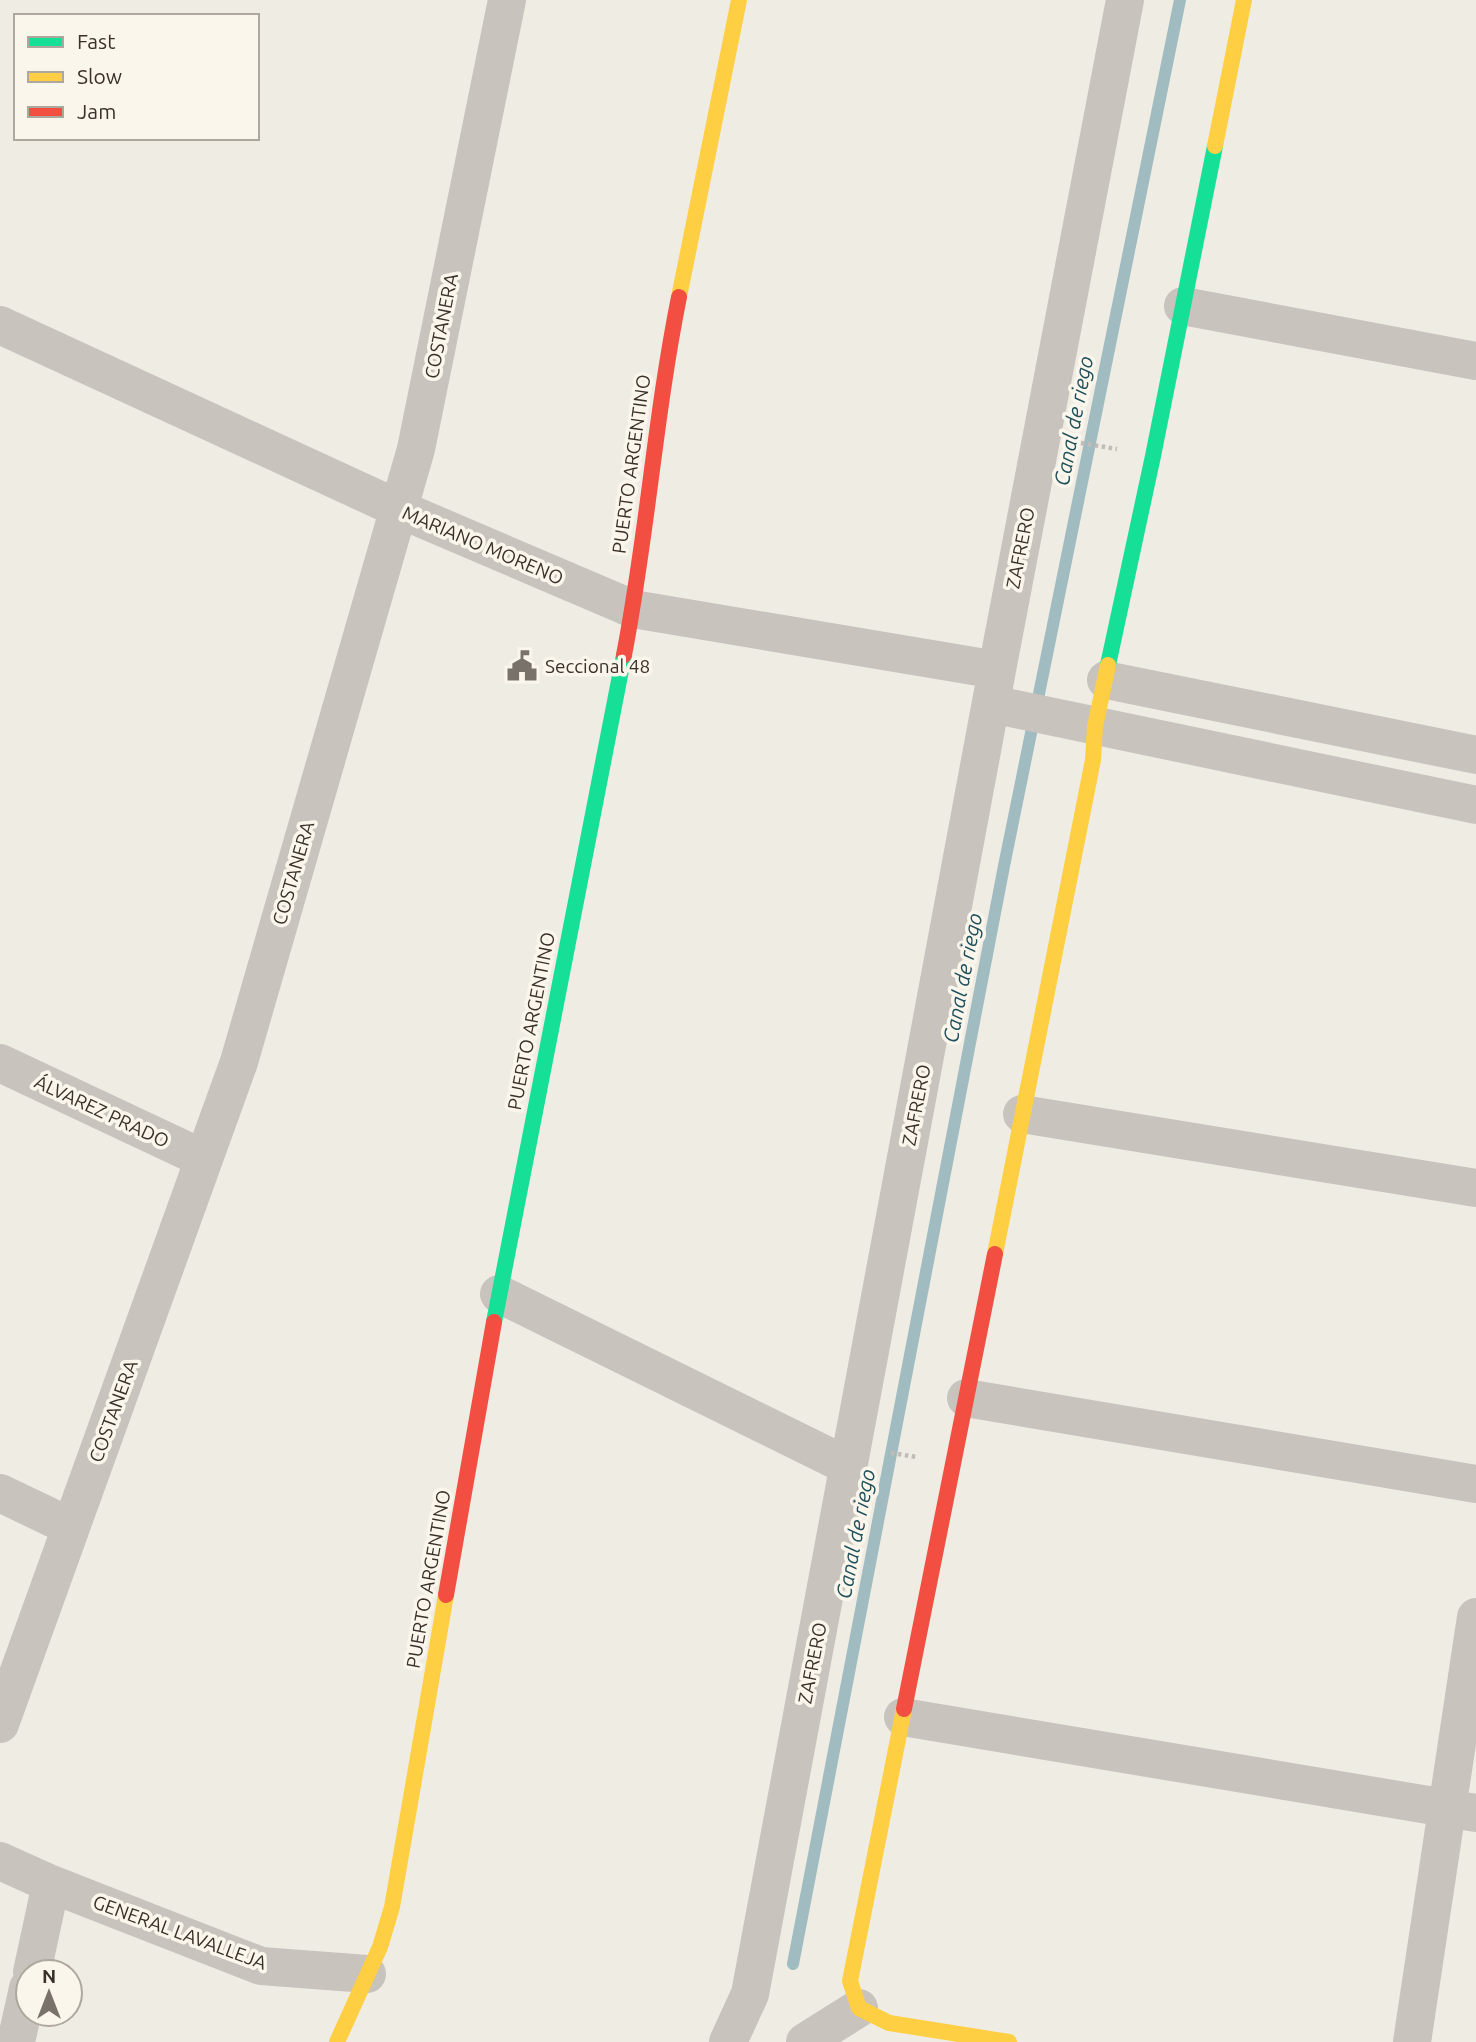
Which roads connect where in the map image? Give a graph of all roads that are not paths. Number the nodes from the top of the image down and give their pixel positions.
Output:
1 (507, 0) edge
2 (739, 0) edge
3 (1125, 0) edge
4 (1244, 0) edge
5 (1183, 306) junction
6 (0, 325) edge
7 (1476, 360) edge
8 (399, 509) junction
9 (633, 609) junction
10 (1106, 680) junction
11 (994, 687) junction
12 (1096, 727) junction
13 (1476, 755) edge
14 (1476, 805) edge
15 (0, 1063) edge
16 (1022, 1114) junction
17 (204, 1159) junction
18 (1476, 1188) edge
19 (499, 1294) junction
20 (966, 1398) junction
21 (848, 1466) junction
22 (1476, 1484) edge
23 (0, 1493) edge
24 (71, 1527) junction
25 (1476, 1617) edge
26 (903, 1717) junction
27 (0, 1724) edge
28 (1461, 1811) edge
29 (0, 1861) edge
30 (51, 1884) junction
31 (35, 1958) edge
32 (367, 1974) junction
33 (859, 2008) junction
34 (337, 2042) edge
35 (728, 2042) edge
36 (805, 2042) edge
37 (1009, 2042) edge
38 (1412, 2042) edge

1 - 8 street, COSTANERA
2 - 9 street, PUERTO ARGENTINO
3 - 11 street, ZAFRERO
4 - 5 street
5 - 7 street
5 - 10 street
6 - 8 street, MARIANO MORENO
8 - 9 street, MARIANO MORENO
8 - 17 street, COSTANERA
9 - 11 street, MARIANO MORENO
9 - 19 street, PUERTO ARGENTINO
10 - 12 street
10 - 13 street
11 - 12 street, MARIANO MORENO
11 - 21 street, ZAFRERO
12 - 14 street, MARIANO MORENO
12 - 16 street
15 - 17 street, ÁLVAREZ PRADO
16 - 18 street
16 - 20 street
17 - 24 street, COSTANERA
19 - 21 street
19 - 32 street, PUERTO ARGENTINO
20 - 22 street
20 - 26 street
21 - 35 street, ZAFRERO
23 - 24 street
24 - 27 street, COSTANERA
25 - 28 street
26 - 28 street
26 - 33 street
28 - 38 street
29 - 30 street, GENERAL LAVALLEJA
30 - 31 street
30 - 32 street, GENERAL LAVALLEJA
32 - 34 street, PUERTO ARGENTINO
33 - 36 street
33 - 37 street

